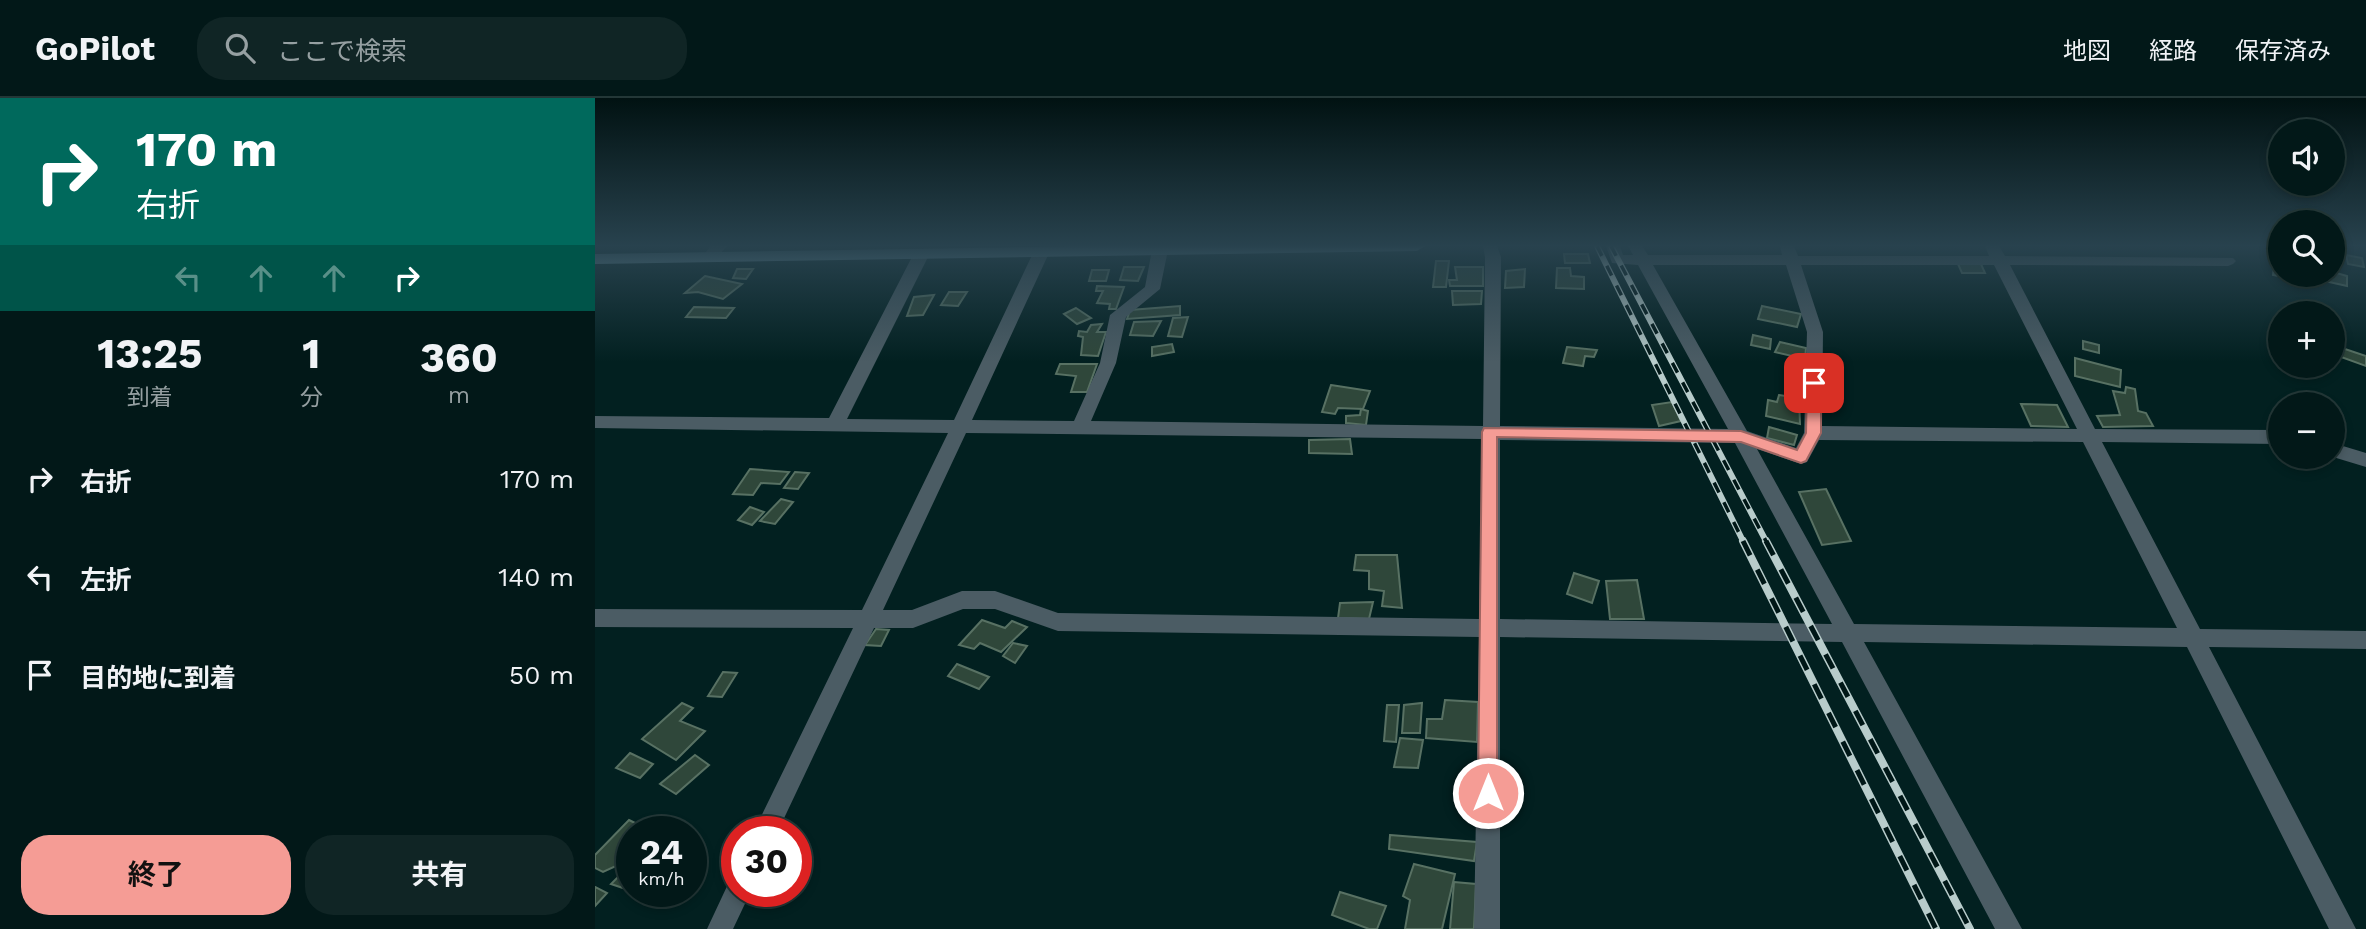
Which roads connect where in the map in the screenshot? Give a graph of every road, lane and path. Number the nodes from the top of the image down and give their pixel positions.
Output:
1 (906, 285) edge
2 (1026, 285) edge
3 (1153, 285) edge
4 (1492, 285) edge
5 (1656, 285) edge
6 (1799, 285) edge
7 (2012, 285) edge
8 (595, 422) edge
9 (836, 423) junction
10 (960, 427) junction
11 (1080, 427) junction
12 (1489, 432) junction
13 (1813, 433) junction
14 (2087, 434) junction
15 (1741, 436) junction
16 (2268, 437) edge
17 (2345, 454) edge
18 (2366, 460) edge
19 (595, 618) edge
20 (866, 621) junction
21 (1488, 629) junction
22 (1849, 633) junction
23 (2192, 636) junction
24 (2366, 640) edge
25 (773, 816) edge
26 (730, 907) edge
27 (720, 929) edge
28 (1487, 929) edge
29 (2009, 929) edge
30 (2343, 929) edge

1 - 9 street
2 - 10 street
3 - 11 street
4 - 12 street
5 - 15 street
6 - 13 street
7 - 14 street
8 - 9 street
9 - 10 street
10 - 11 street
10 - 20 street
11 - 12 street
12 - 15 street
12 - 21 street
13 - 14 street
13 - 15 street
14 - 16 street
14 - 23 street
15 - 22 street
17 - 18 street
19 - 20 street
20 - 21 street
20 - 25 street
21 - 22 street
21 - 28 street
22 - 23 street
22 - 29 street
23 - 24 street
23 - 30 street
26 - 27 street

